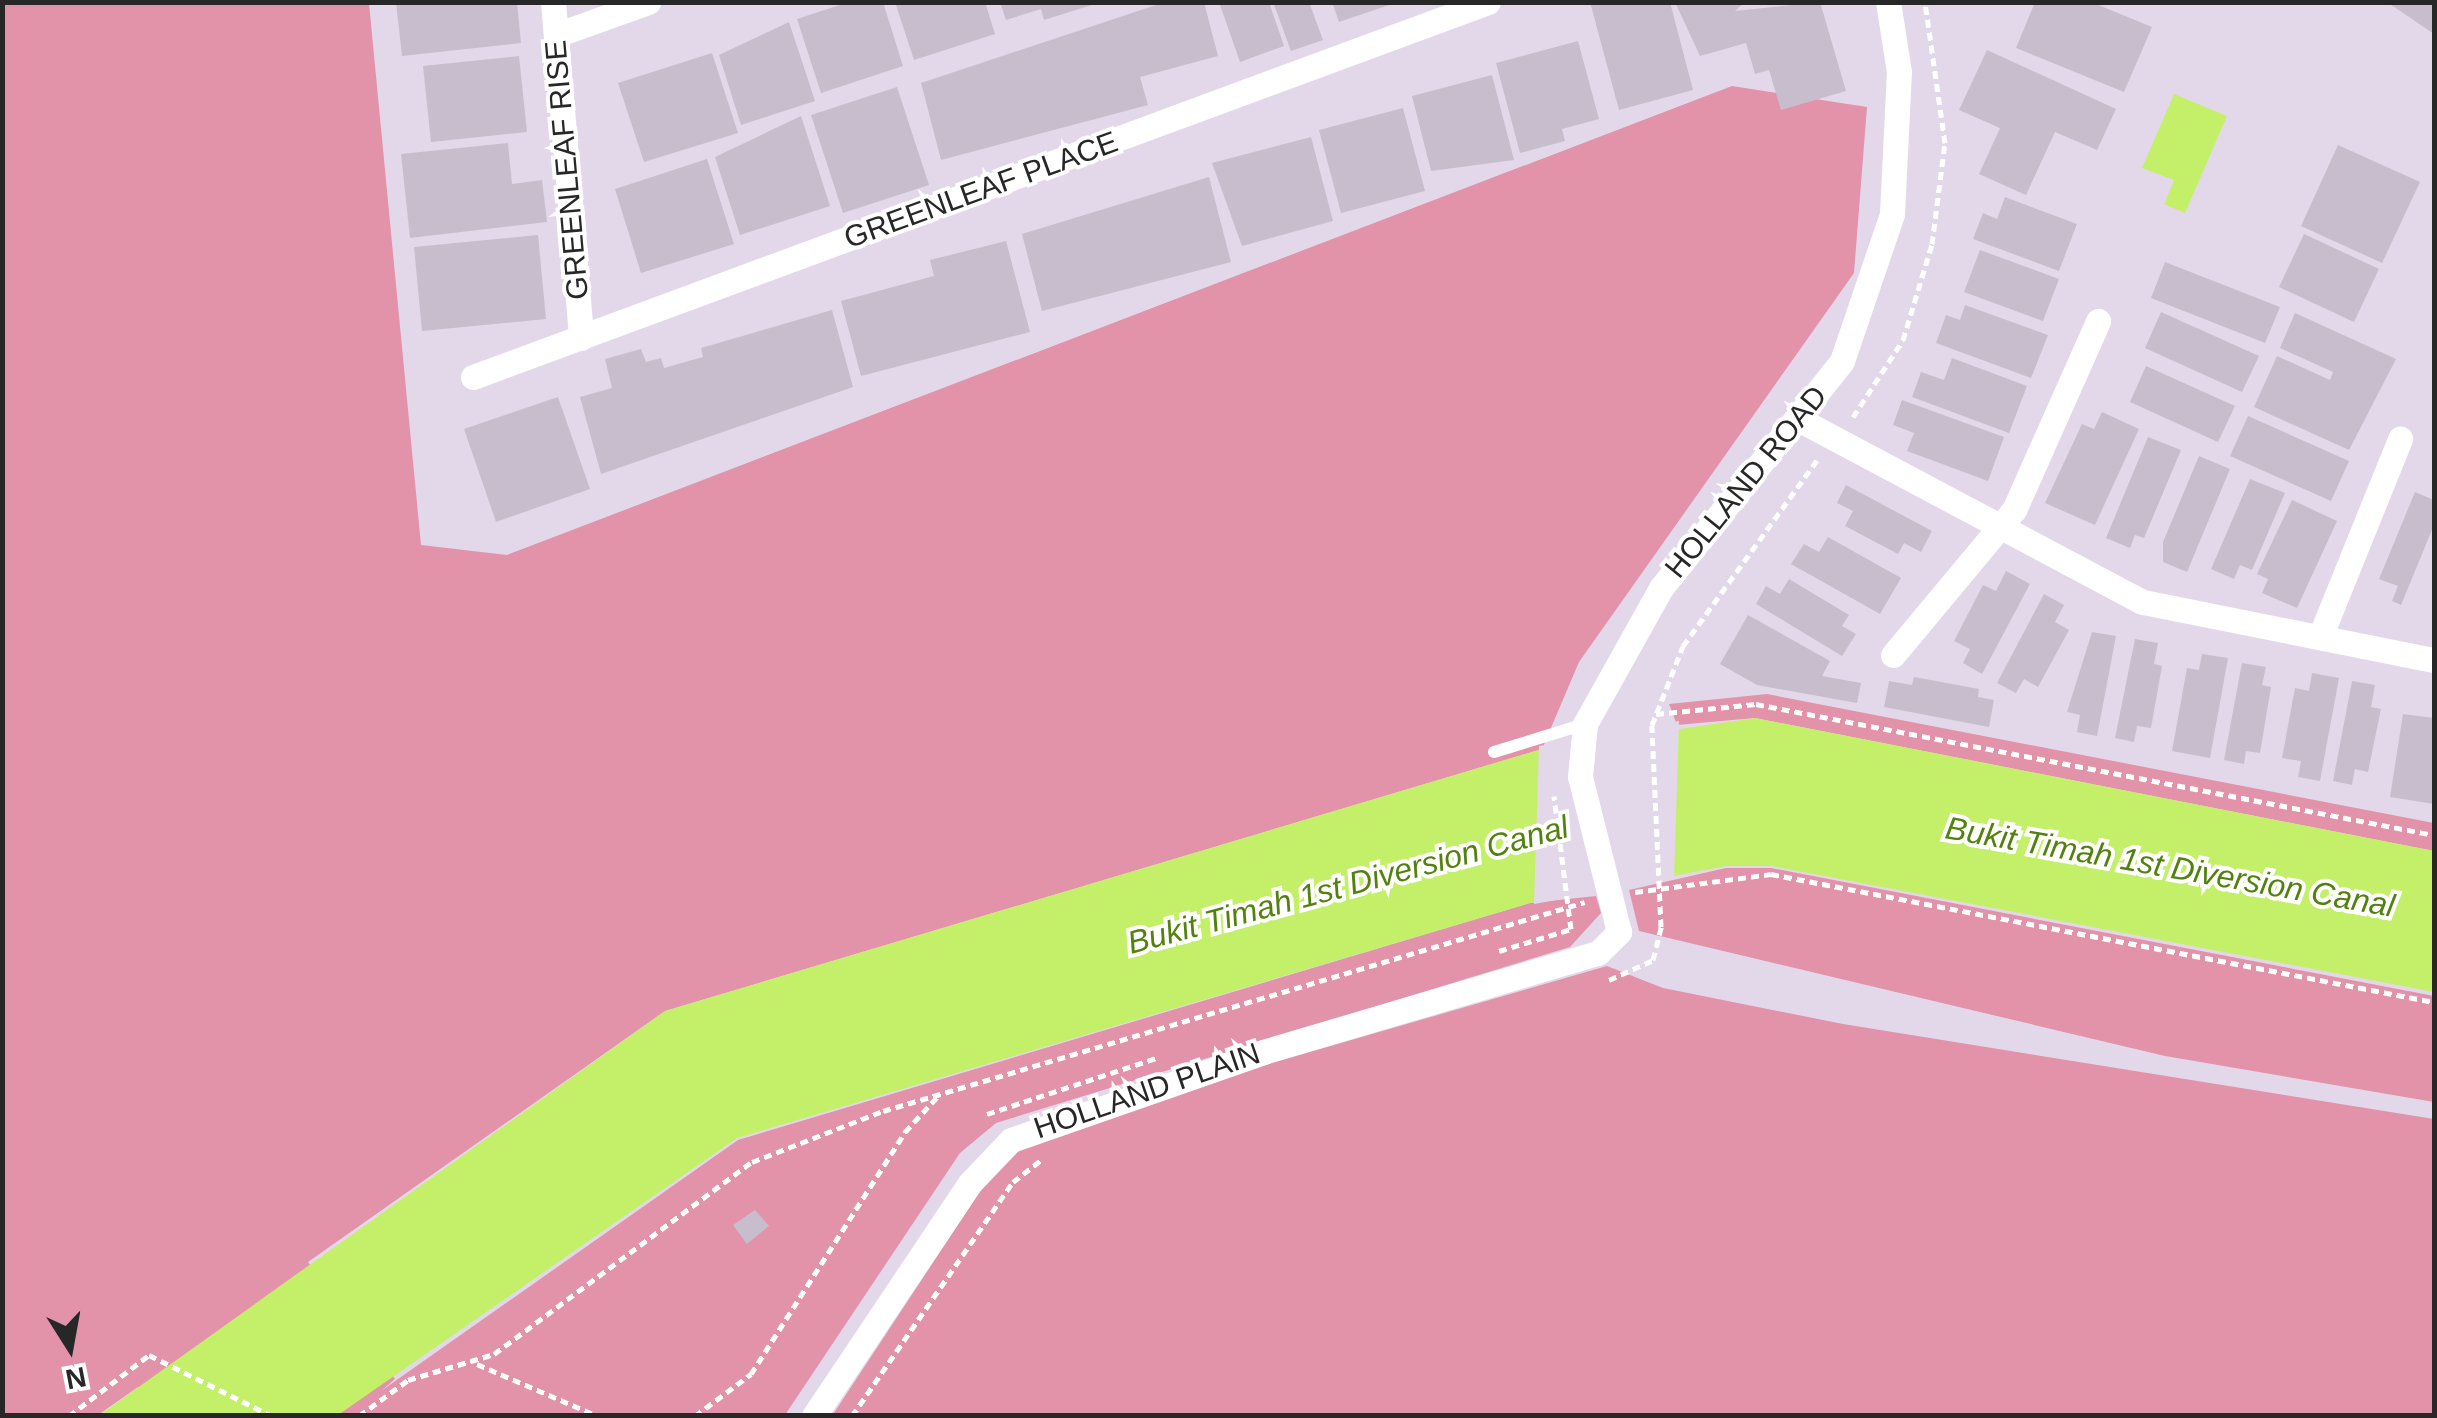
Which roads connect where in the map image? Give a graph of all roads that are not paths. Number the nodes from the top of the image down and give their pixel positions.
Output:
1 (554, 2) edge
2 (648, 2) edge
3 (1488, 2) edge
4 (1888, 2) edge
5 (556, 35) junction
6 (2098, 321) dead end
7 (581, 338) junction
8 (473, 378) dead end
9 (1800, 420) junction
10 (2400, 439) dead end
11 (2000, 526) junction
12 (2320, 637) junction
13 (1893, 654) dead end
14 (2434, 660) edge
15 (1583, 731) junction
16 (1494, 752) dead end
17 (814, 1416) edge

1 - 5 street, GREENLEAF RISE
2 - 5 street
3 - 7 street, GREENLEAF PLACE
4 - 9 street, HOLLAND ROAD
5 - 7 street, GREENLEAF RISE
6 - 11 street
7 - 8 street, GREENLEAF PLACE
9 - 11 street
9 - 15 street, HOLLAND ROAD
10 - 12 street
11 - 12 street
11 - 13 street
12 - 14 street
15 - 16 lane
15 - 17 street, HOLLAND PLAIN

